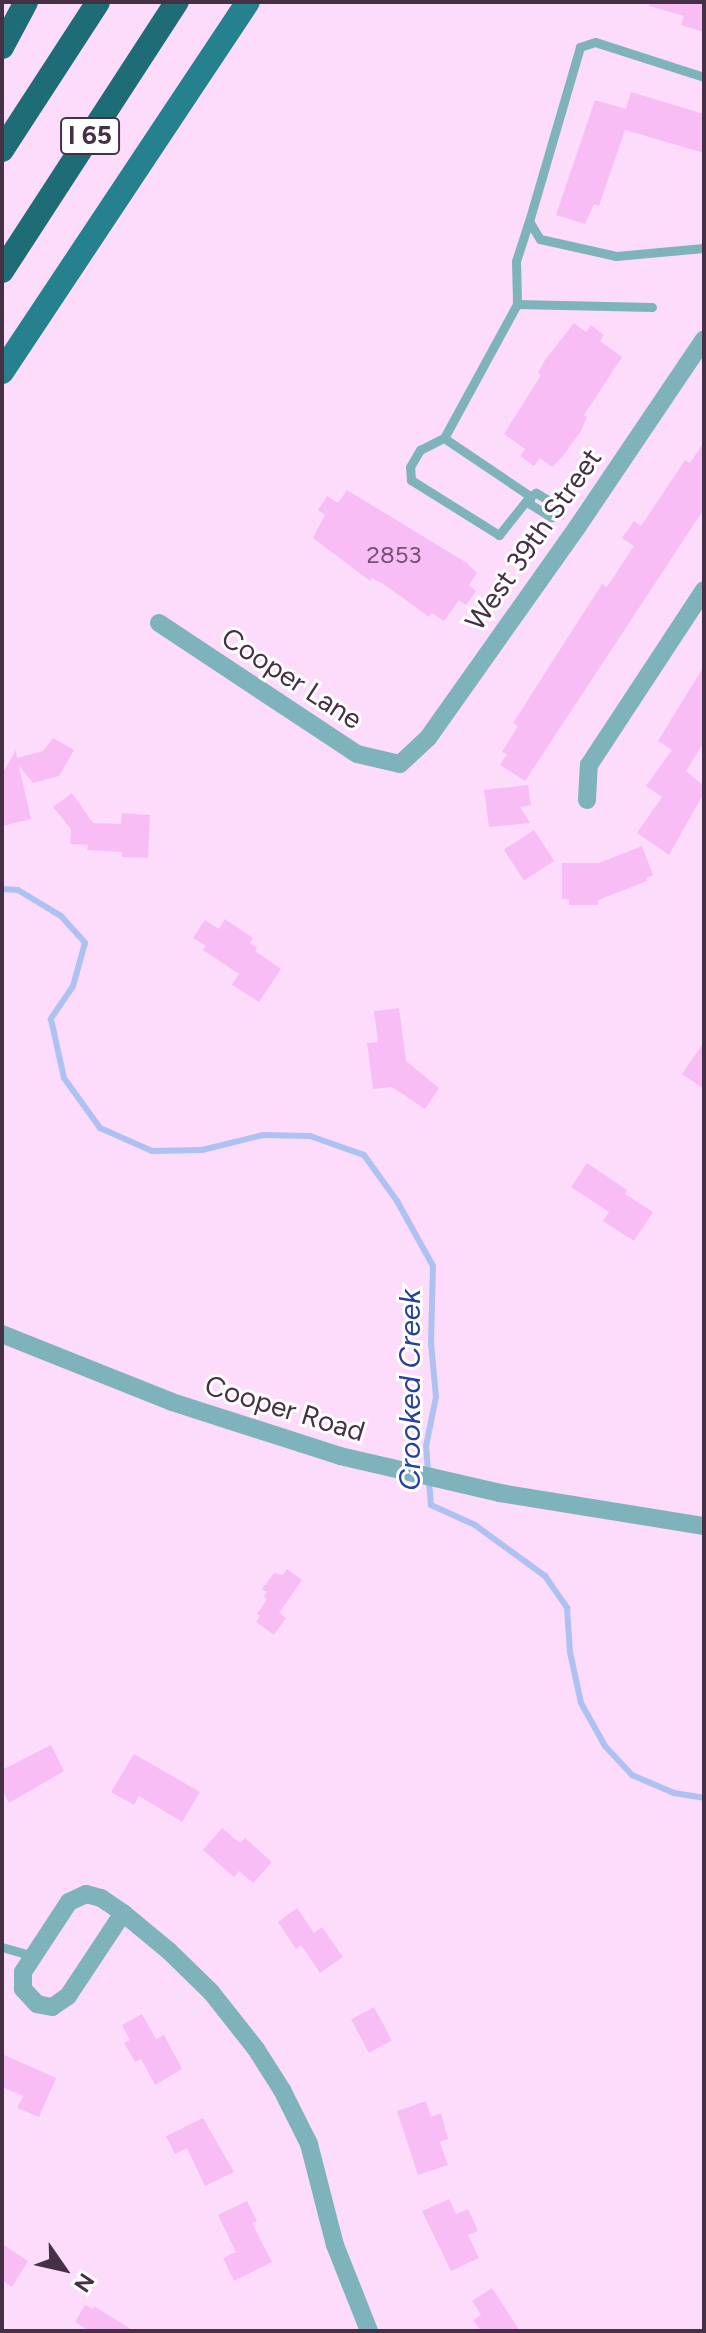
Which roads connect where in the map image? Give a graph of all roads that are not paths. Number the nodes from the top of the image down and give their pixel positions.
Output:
1 (19, 2) edge
2 (26, 2) edge
3 (98, 2) edge
4 (177, 2) edge
5 (248, 2) edge
6 (2, 26) edge
7 (2, 47) edge
8 (704, 77) edge
9 (2, 150) edge
10 (529, 221) junction
11 (704, 248) edge
12 (2, 271) edge
13 (517, 304) junction
14 (652, 307) dead end
15 (704, 339) edge
16 (2, 372) edge
17 (444, 438) junction
18 (530, 496) junction
19 (578, 526) junction
20 (704, 590) edge
21 (159, 623) dead end
22 (400, 764) joint
23 (587, 800) dead end
24 (2, 1334) edge
25 (704, 1526) edge
26 (123, 1913) junction
27 (2, 1947) edge
28 (33, 1956) junction
29 (369, 2331) edge

1 - 6 main road
2 - 7 highway
3 - 9 highway, I 65
4 - 12 highway, I 65
5 - 16 main road
8 - 10 lane
10 - 11 lane
10 - 13 lane
13 - 14 lane
13 - 17 lane
15 - 19 street, West 39th Street
17 - 18 lane
17 - 18 lane
18 - 19 lane
19 - 22 street, West 39th Street
20 - 23 street
21 - 22 street, Cooper Lane
24 - 25 street, Cooper Road
26 - 28 street
26 - 28 street
26 - 29 street
27 - 28 lane

